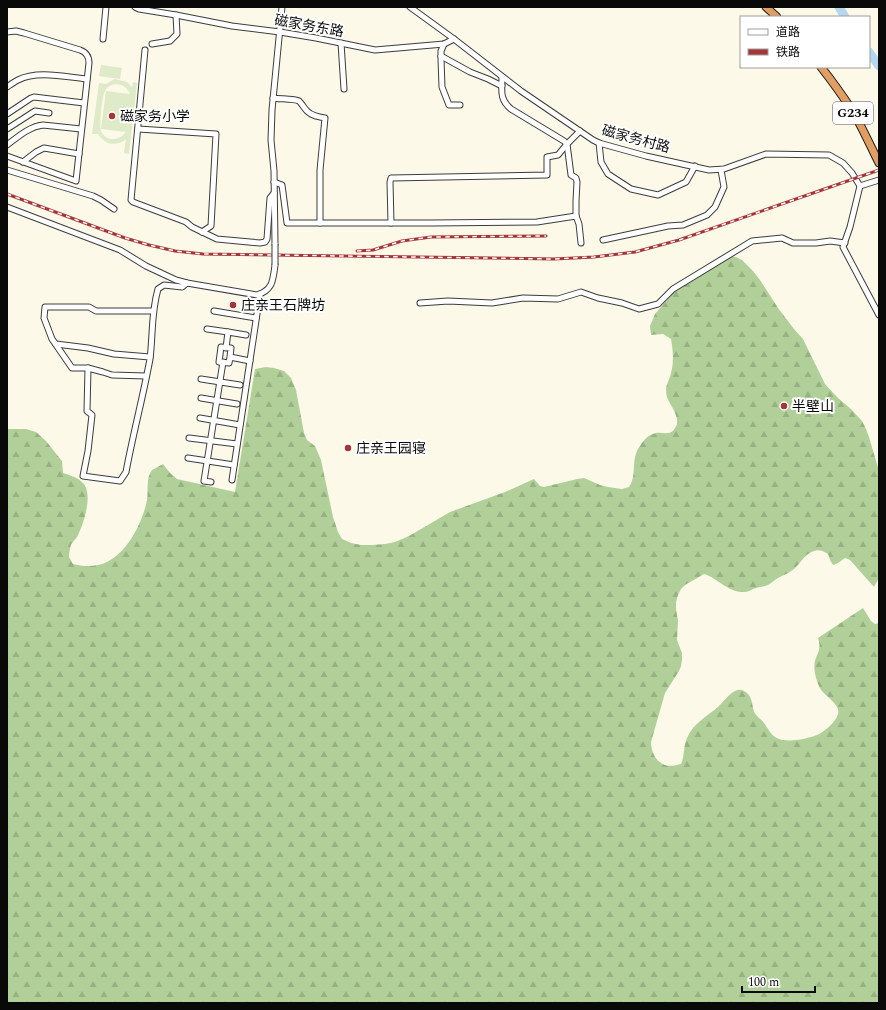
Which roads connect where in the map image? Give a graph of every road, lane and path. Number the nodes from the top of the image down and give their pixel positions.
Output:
1 (106, 7) edge
2 (135, 7) edge
3 (282, 7) edge
4 (410, 7) edge
5 (766, 7) edge
6 (176, 15) junction
7 (776, 16) edge
8 (7, 32) edge
9 (280, 32) junction
10 (103, 39) dead end
11 (454, 39) junction
12 (341, 43) junction
13 (152, 44) dead end
14 (444, 44) junction
15 (145, 50) dead end
16 (441, 56) junction
17 (822, 68) edge
18 (502, 77) junction
19 (87, 79) junction
20 (502, 86) junction
21 (7, 87) edge
22 (344, 89) dead end
23 (273, 98) junction
24 (84, 103) junction
25 (460, 105) dead end
26 (49, 113) dead end
27 (7, 114) edge
28 (7, 129) edge
29 (81, 129) junction
30 (138, 129) junction
31 (580, 131) junction
32 (599, 143) junction
33 (568, 144) junction
34 (7, 145) edge
35 (79, 154) junction
36 (7, 156) edge
37 (23, 162) junction
38 (879, 163) edge
39 (694, 166) junction
40 (7, 170) edge
41 (721, 170) junction
42 (879, 180) edge
43 (274, 182) junction
44 (860, 186) junction
45 (274, 193) junction
46 (7, 207) edge
47 (114, 209) dead end
48 (576, 216) junction
49 (320, 223) junction
50 (391, 223) junction
51 (202, 232) junction
52 (603, 240) dead end
53 (581, 243) dead end
54 (845, 243) junction
55 (188, 284) junction
56 (260, 294) junction
57 (420, 303) dead end
58 (153, 311) junction
59 (214, 311) dead end
60 (879, 315) edge
61 (256, 318) junction
62 (207, 328) dead end
63 (228, 332) junction
64 (246, 335) dead end
65 (56, 344) junction
66 (226, 348) junction
67 (230, 357) junction
68 (150, 358) junction
69 (250, 361) junction
70 (223, 362) junction
71 (88, 368) junction
72 (146, 376) junction
73 (201, 379) dead end
74 (220, 382) junction
75 (240, 385) dead end
76 (201, 398) dead end
77 (217, 401) junction
78 (237, 404) dead end
79 (200, 418) dead end
80 (214, 420) junction
81 (240, 425) junction
82 (189, 438) dead end
83 (210, 441) junction
84 (237, 444) junction
85 (188, 458) dead end
86 (207, 461) junction
87 (234, 465) junction
88 (232, 480) dead end
89 (211, 482) dead end

1 - 10 street
2 - 6 street, 磁家务东路
3 - 9 street
4 - 11 street, 磁家务村路
5 - 7 highway
6 - 9 street, 磁家务东路
6 - 13 street
8 - 19 street
9 - 12 street, 磁家务东路
9 - 23 street
11 - 14 street, 磁家务东路
11 - 18 street, 磁家务村路
12 - 14 street, 磁家务东路
12 - 22 street
14 - 16 street
15 - 30 street
16 - 20 street
16 - 25 street
17 - 38 highway, G234
18 - 20 street
18 - 31 street, 磁家务村路
19 - 21 street
19 - 24 street
20 - 33 street
23 - 43 street
23 - 49 street
24 - 27 street
24 - 29 street
26 - 28 street
29 - 34 street
29 - 35 street
30 - 51 street
30 - 51 street
31 - 32 street, 磁家务村路
31 - 33 street
32 - 39 street, 磁家务村路
32 - 39 street
33 - 48 street
33 - 50 street
35 - 37 street
35 - 37 street
36 - 37 street
39 - 41 street, 磁家务村路
40 - 47 street
41 - 44 street, 磁家务村路
41 - 52 street
42 - 44 street
43 - 45 street
43 - 49 street
44 - 54 street
45 - 51 street
45 - 56 street, bridge
46 - 55 street
48 - 50 street
48 - 53 street
49 - 50 street
54 - 57 street
54 - 60 street
55 - 56 street
55 - 58 street
56 - 61 street
58 - 65 street
58 - 68 street
59 - 61 street
61 - 69 street
62 - 63 street
63 - 64 street
63 - 66 street
65 - 68 street
65 - 71 street
66 - 67 street
66 - 70 street
67 - 69 street
67 - 70 street
68 - 72 street
69 - 81 street
70 - 74 street
71 - 72 street
71 - 72 street
73 - 74 street
74 - 75 street
74 - 77 street
76 - 77 street
77 - 78 street
77 - 80 street
79 - 80 street
80 - 81 street
80 - 83 street
81 - 84 street
82 - 83 street
83 - 84 street
83 - 86 street
84 - 87 street
85 - 86 street
86 - 87 street
86 - 89 street
87 - 88 street

